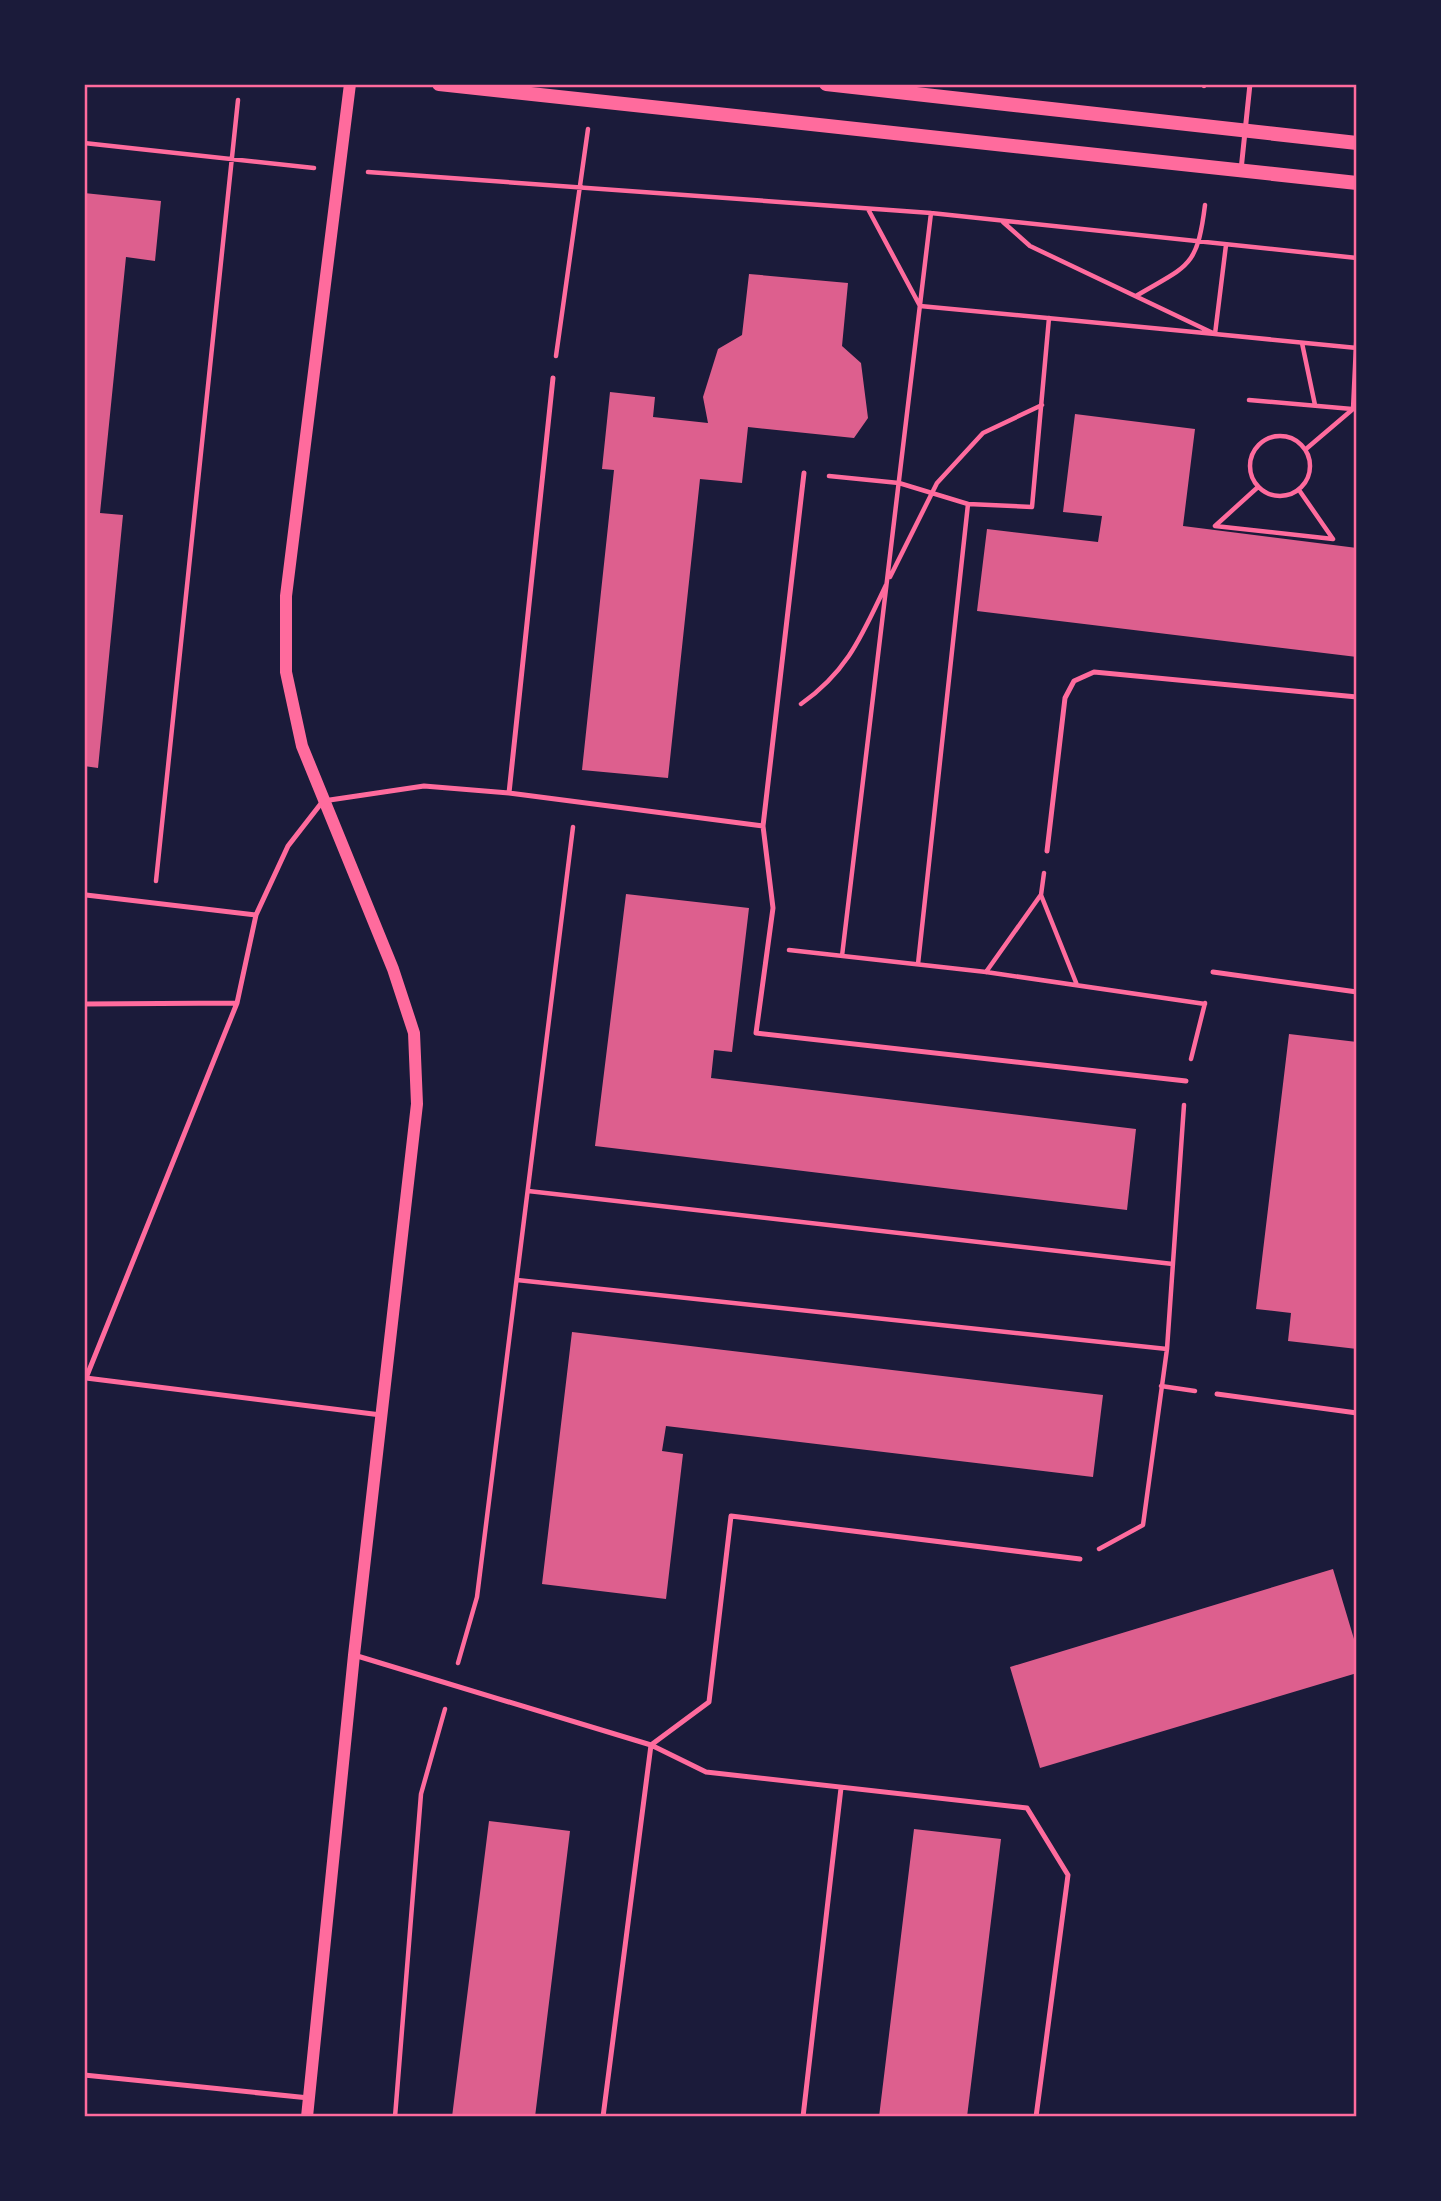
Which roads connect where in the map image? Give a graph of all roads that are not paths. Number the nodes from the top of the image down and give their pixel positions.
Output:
1 (350, 84) edge
2 (439, 84) edge
3 (826, 84) edge
4 (1250, 84) edge
5 (535, 89) edge
6 (1245, 130) junction
7 (1357, 142) edge
8 (1241, 170) junction
9 (1357, 183) edge
10 (553, 378) road end
11 (804, 474) road end
12 (1357, 697) edge
13 (509, 793) junction
14 (323, 802) junction
15 (763, 826) junction
16 (1047, 851) road end
17 (86, 895) dead end
18 (256, 915) junction
19 (1213, 972) road end
20 (1357, 992) edge
21 (237, 1003) junction
22 (84, 1004) edge
23 (1186, 1082) road end
24 (85, 1378) edge
25 (1217, 1394) road end
26 (1357, 1413) edge
27 (382, 1415) junction
28 (1080, 1559) road end
29 (354, 1655) junction
30 (651, 1745) junction
31 (841, 1788) junction
32 (84, 2075) edge
33 (309, 2098) junction
34 (307, 2117) edge
35 (603, 2117) edge
36 (803, 2117) edge
37 (1036, 2117) edge

1 - 14 street
2 - 5 main road
3 - 6 main road
4 - 6 lane
5 - 8 main road
6 - 7 main road
6 - 8 lane
8 - 9 main road
10 - 13 lane
11 - 15 lane
12 - 16 lane
13 - 14 lane
13 - 15 lane
14 - 18 lane
14 - 27 street
15 - 23 lane
17 - 18 lane
18 - 21 lane
19 - 20 lane
21 - 22 lane
21 - 24 lane
24 - 27 lane
25 - 26 lane
27 - 29 street
28 - 30 lane
29 - 30 lane
29 - 33 street
30 - 31 lane
30 - 35 lane
31 - 36 lane
31 - 37 lane
32 - 33 lane
33 - 34 street

